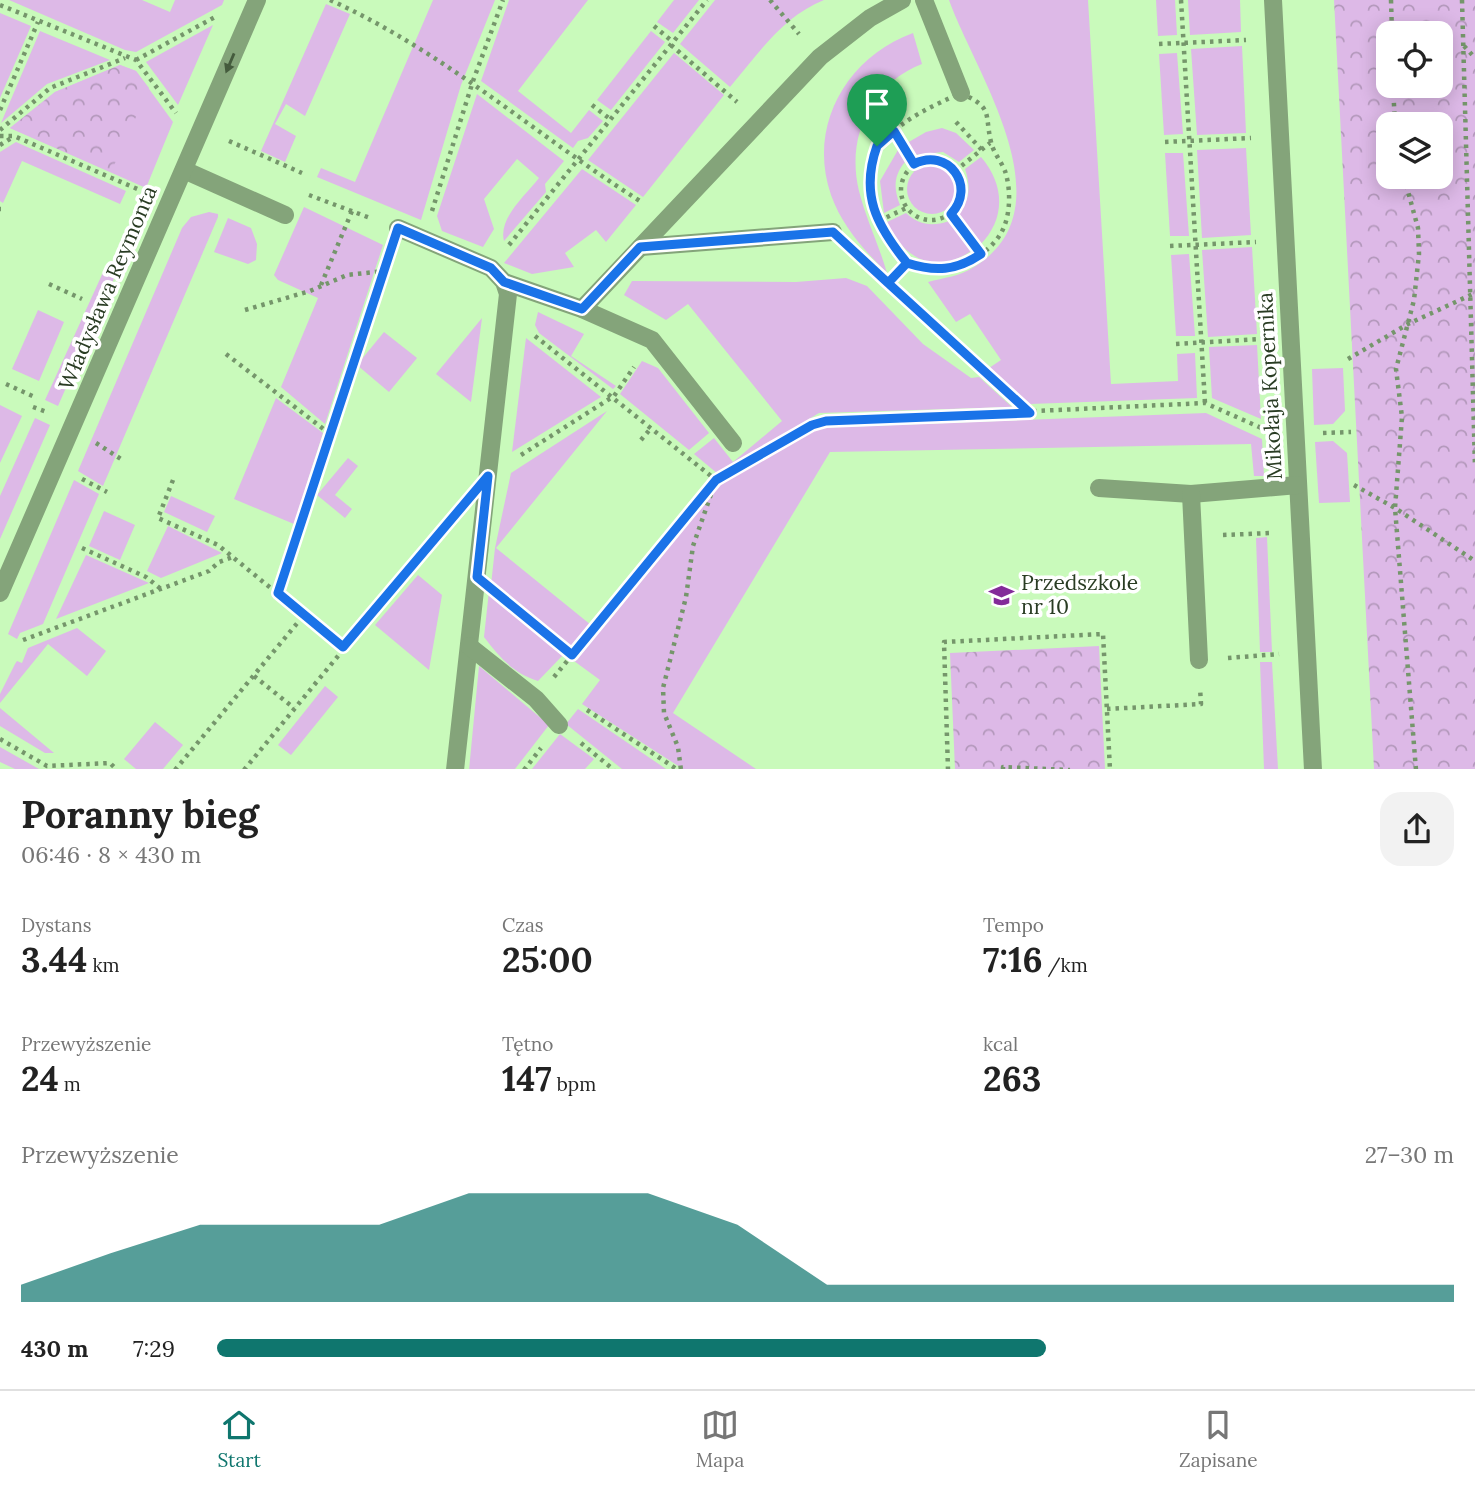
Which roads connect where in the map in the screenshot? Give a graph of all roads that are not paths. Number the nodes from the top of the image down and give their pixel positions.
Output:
1 (257, 0) edge
2 (902, 0) edge
3 (924, 0) edge
4 (1273, 0) edge
5 (961, 93) road end
6 (184, 170) junction
7 (285, 215) dead end
8 (398, 228) road end
9 (833, 232) road end
10 (640, 247) junction
11 (504, 282) junction
12 (582, 309) junction
13 (733, 443) dead end
14 (1298, 485) junction
15 (1099, 488) dead end
16 (1191, 494) junction
17 (0, 593) edge
18 (469, 646) junction
19 (1199, 660) road end
20 (559, 725) road end
21 (455, 769) edge
22 (1313, 769) edge

1 -> 6 street, Władysława Reymonta
2 - 10 street
3 - 5 street
4 - 14 street, Mikołaja Kopernika
6 - 7 street
6 - 17 street, Władysława Reymonta
8 - 11 street
9 - 10 street
10 - 12 street
11 - 12 street
11 - 18 street
12 - 13 street
14 - 16 street
14 - 22 street, Mikołaja Kopernika
15 - 16 street
16 - 19 street
18 - 20 street
18 - 21 street

